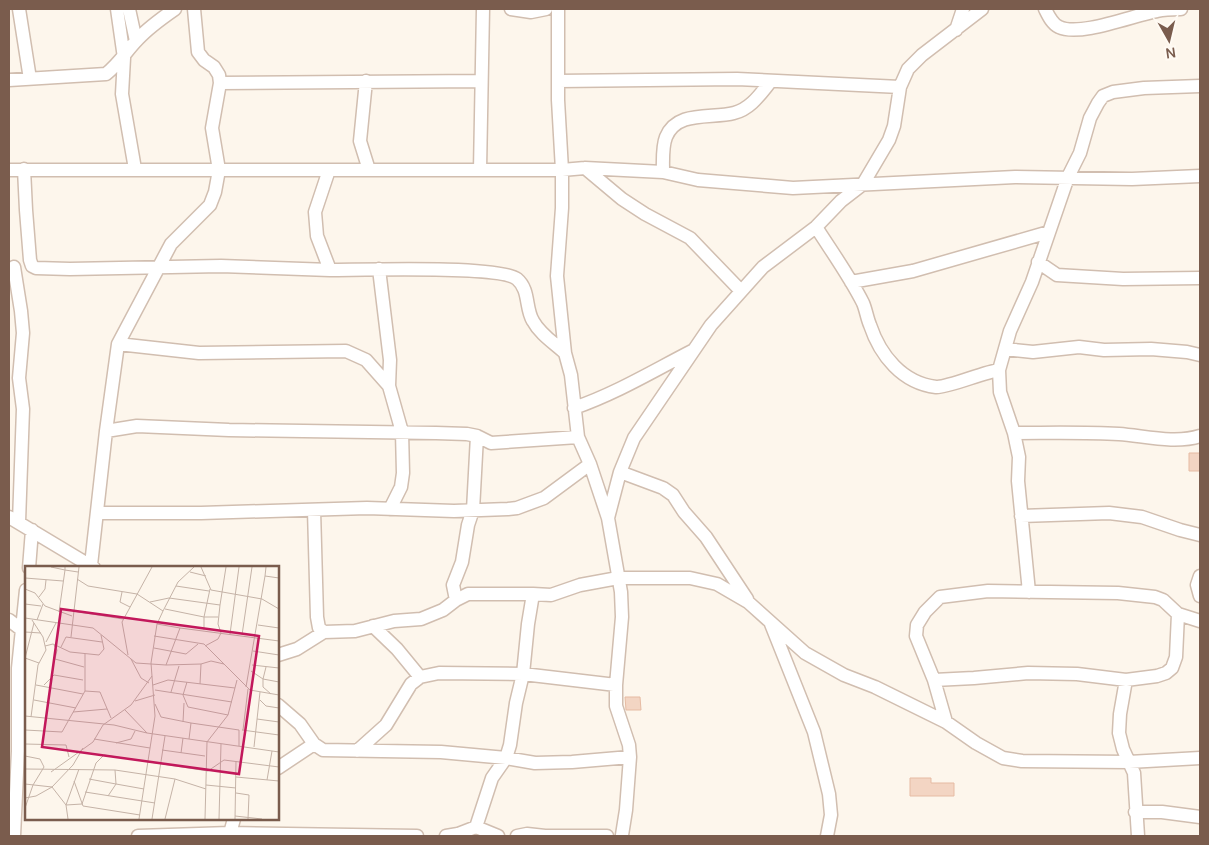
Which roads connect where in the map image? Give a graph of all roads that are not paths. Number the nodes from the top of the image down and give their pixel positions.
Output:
1 (18, 9) edge
2 (117, 9) edge
3 (129, 9) edge
4 (175, 9) edge
5 (194, 9) edge
6 (482, 9) edge
7 (511, 9) edge
8 (546, 9) edge
9 (558, 9) edge
10 (964, 9) edge
11 (982, 9) edge
12 (1045, 9) edge
13 (1181, 9) edge
14 (956, 30) junction
15 (136, 40) junction
16 (124, 58) junction
17 (30, 78) junction
18 (9, 80) edge
19 (771, 80) junction
20 (481, 81) junction
21 (558, 81) junction
22 (366, 82) junction
23 (220, 83) junction
24 (1200, 86) edge
25 (900, 87) junction
26 (585, 168) junction
27 (24, 169) junction
28 (9, 170) edge
29 (135, 170) junction
30 (219, 170) junction
31 (329, 170) junction
32 (369, 170) junction
33 (480, 170) junction
34 (562, 170) junction
35 (663, 172) junction
36 (1200, 176) edge
37 (1068, 177) junction
38 (863, 184) junction
39 (816, 227) junction
40 (1049, 232) junction
41 (1038, 262) junction
42 (32, 266) junction
43 (159, 266) junction
44 (12, 267) edge
45 (379, 269) junction
46 (330, 270) junction
47 (1200, 278) edge
48 (851, 282) junction
49 (741, 291) junction
50 (118, 344) junction
51 (1005, 349) junction
52 (694, 350) junction
53 (565, 354) junction
54 (1200, 355) edge
55 (999, 370) junction
56 (389, 386) junction
57 (574, 408) junction
58 (106, 430) junction
59 (402, 432) junction
60 (1014, 433) junction
61 (477, 436) junction
62 (1200, 436) edge
63 (578, 437) junction
64 (590, 464) junction
65 (620, 472) junction
66 (390, 509) junction
67 (314, 510) junction
68 (473, 510) junction
69 (97, 513) junction
70 (1021, 516) junction
71 (608, 518) junction
72 (14, 519) edge
73 (32, 530) junction
74 (1200, 535) edge
75 (29, 566) edge
76 (92, 566) edge
77 (1200, 576) edge
78 (618, 578) junction
79 (1028, 592) junction
80 (533, 594) junction
81 (1200, 596) edge
82 (25, 600) edge
83 (456, 600) junction
84 (748, 602) junction
85 (1178, 614) junction
86 (9, 620) edge
87 (1200, 621) edge
88 (770, 622) junction
89 (373, 626) junction
90 (22, 630) junction
91 (324, 632) junction
92 (279, 655) edge
93 (13, 668) edge
94 (523, 674) junction
95 (420, 677) junction
96 (934, 680) junction
97 (1126, 680) junction
98 (616, 685) junction
99 (279, 706) edge
100 (946, 722) junction
101 (314, 744) junction
102 (14, 751) edge
103 (357, 751) junction
104 (506, 758) junction
105 (630, 758) junction
106 (1200, 758) edge
107 (1129, 762) junction
108 (279, 767) edge
109 (1135, 812) junction
110 (1200, 817) edge
111 (234, 820) edge
112 (476, 827) junction
113 (232, 835) edge
114 (14, 836) edge
115 (138, 836) edge
116 (176, 836) edge
117 (336, 836) edge
118 (417, 836) edge
119 (446, 836) edge
120 (498, 836) edge
121 (517, 836) edge
122 (607, 836) edge
123 (621, 836) edge
124 (827, 836) edge
125 (1138, 836) edge

1 - 17 street
2 - 16 street
3 - 15 street
4 - 15 street
5 - 23 street
6 - 20 street
7 - 8 street
9 - 21 street
10 - 14 street
11 - 14 street
12 - 13 street
14 - 25 street
15 - 16 street
16 - 17 street
16 - 29 street
17 - 18 street
19 - 21 street
19 - 25 street
19 - 35 street
20 - 22 street
20 - 33 street
21 - 34 street
22 - 23 street
22 - 32 street
23 - 30 street
24 - 37 street
25 - 38 street
26 - 34 street
26 - 35 street
26 - 49 street
27 - 28 street
27 - 29 street
27 - 42 street
29 - 30 street
30 - 31 street
30 - 43 street
31 - 32 street
31 - 46 street
32 - 33 street
33 - 34 street
34 - 53 street
35 - 38 street
36 - 37 street
37 - 38 street
37 - 40 street
38 - 39 street
39 - 48 street
39 - 49 street
40 - 41 street
40 - 48 street
41 - 47 street
41 - 51 street
42 - 43 street
42 - 44 street
43 - 46 street
43 - 50 street
44 - 72 street
45 - 46 street
45 - 53 street
45 - 56 street
48 - 55 street
49 - 52 street
50 - 56 street
50 - 58 street
51 - 54 street
51 - 55 street
52 - 57 street
52 - 65 street
53 - 57 street
55 - 60 street
56 - 59 street
57 - 63 street
58 - 59 street
58 - 69 street
59 - 61 street
59 - 66 street
60 - 62 street
60 - 70 street
61 - 63 street
61 - 68 street
63 - 64 street
64 - 68 street
64 - 71 street
65 - 71 street
65 - 84 street
66 - 67 street
66 - 68 street
67 - 69 street
67 - 91 street
68 - 83 street
69 - 76 street
70 - 74 street
70 - 79 street
71 - 78 street
72 - 73 street
73 - 75 street
73 - 76 street
77 - 81 street
78 - 80 street
78 - 84 street
78 - 98 street
79 - 85 street
79 - 96 street
80 - 83 street
80 - 94 street
82 - 90 street
83 - 89 street
84 - 88 street
85 - 87 street
85 - 97 street
86 - 90 street
88 - 100 street
88 - 124 street
89 - 91 street
89 - 95 street
90 - 93 street
91 - 92 street
93 - 102 street
94 - 95 street
94 - 98 street
94 - 104 street
95 - 103 street
96 - 97 street
96 - 100 street
97 - 107 street
98 - 105 street
99 - 101 street
100 - 107 street
101 - 103 street
101 - 108 street
102 - 114 street
103 - 104 street
104 - 105 street
104 - 112 street
105 - 123 street
106 - 107 street
107 - 109 street
109 - 110 street
109 - 125 street
111 - 113 street
112 - 119 street
112 - 120 street
113 - 116 street
113 - 117 street
115 - 116 street
117 - 118 street
121 - 122 street
122 - 123 street

